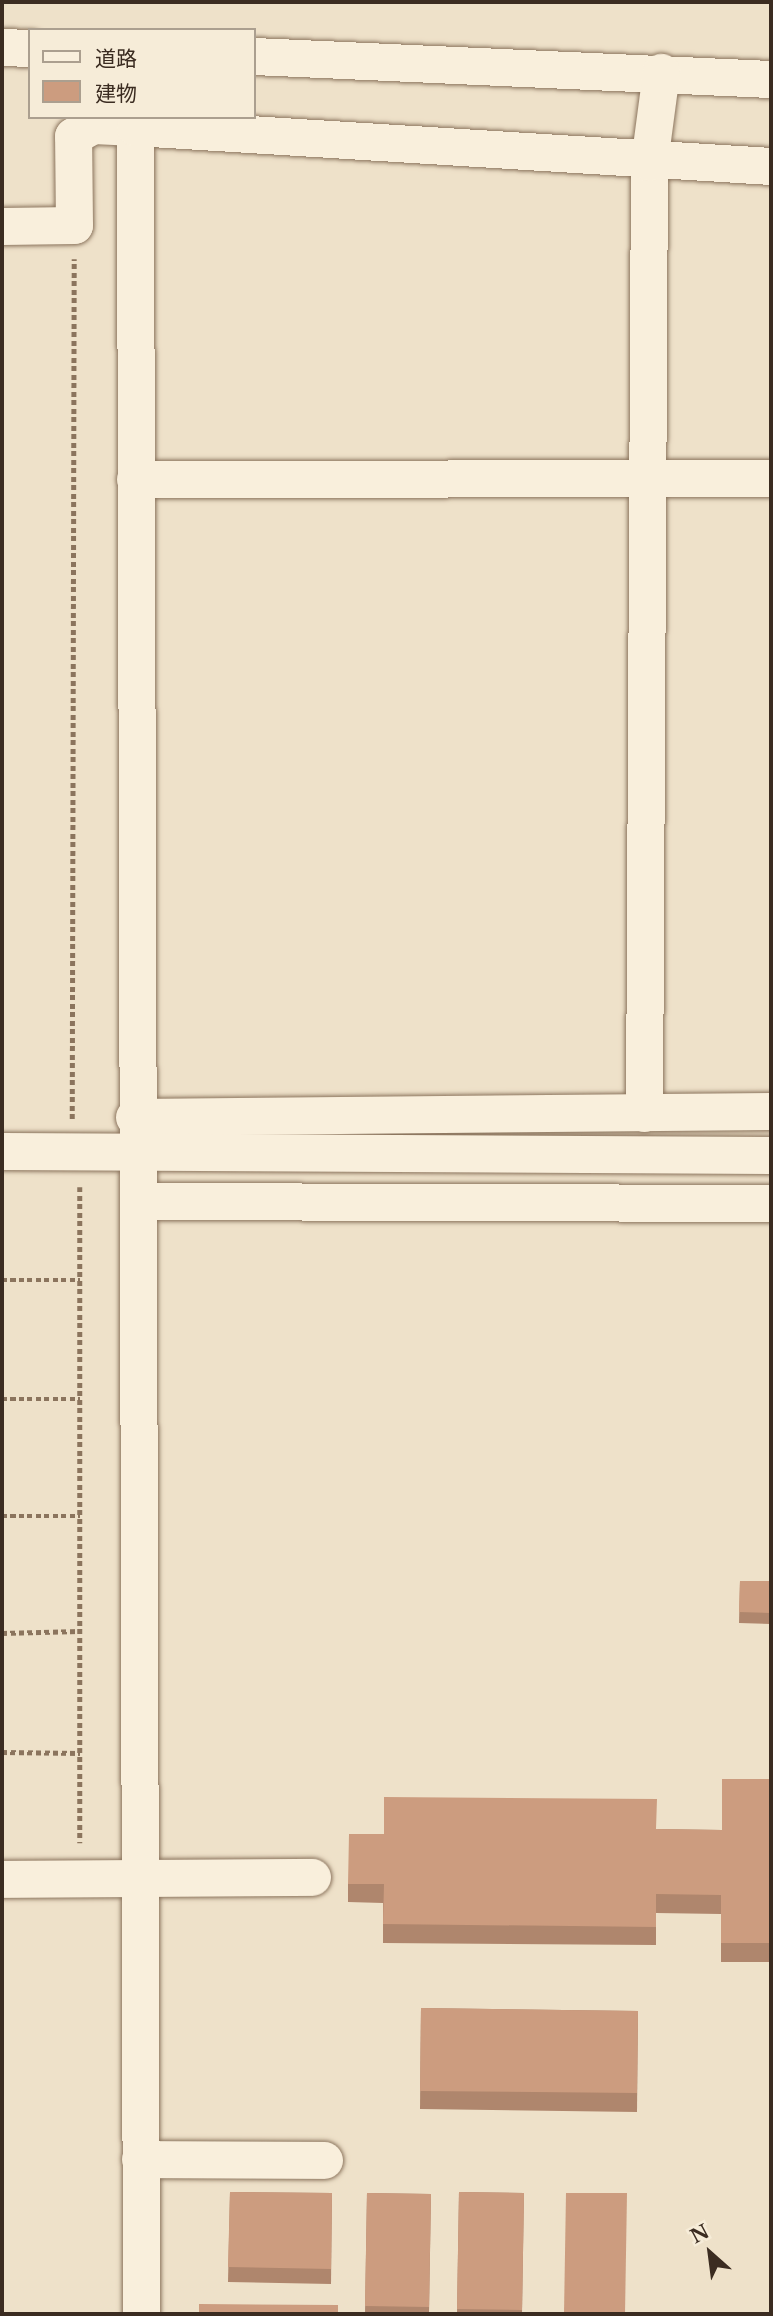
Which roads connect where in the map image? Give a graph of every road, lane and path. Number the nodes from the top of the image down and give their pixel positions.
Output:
1 (2, 47) edge
2 (28, 48) edge
3 (256, 56) edge
4 (661, 72) junction
5 (771, 79) edge
6 (135, 127) junction
7 (649, 162) junction
8 (771, 166) edge
9 (74, 225) junction
10 (2, 226) edge
11 (648, 478) junction
12 (771, 478) edge
13 (135, 479) junction
14 (771, 1111) edge
15 (644, 1113) junction
16 (137, 1134) junction
17 (2, 1151) edge
18 (76, 1151) junction
19 (771, 1155) edge
20 (141, 1201) junction
21 (771, 1203) edge
22 (2, 1280) edge
23 (80, 1280) junction
24 (2, 1399) edge
25 (80, 1399) junction
26 (2, 1516) edge
27 (80, 1516) junction
28 (80, 1631) junction
29 (2, 1633) edge
30 (2, 1752) edge
31 (80, 1753) junction
32 (139, 1878) junction
33 (312, 1878) dead end
34 (2, 1879) edge
35 (80, 1879) junction
36 (140, 2160) junction
37 (324, 2160) dead end
38 (141, 2314) edge

1 - 2 street
3 - 4 street
4 - 5 street
4 - 7 street
6 - 7 street
6 - 9 street
6 - 13 street
7 - 8 street
7 - 11 street
9 - 10 street
9 - 18 path
11 - 12 street
11 - 13 street
11 - 15 street
13 - 16 street
14 - 15 street
15 - 16 street
16 - 18 street
16 - 19 street
16 - 20 street
17 - 18 street
18 - 23 path
20 - 21 street
20 - 32 street
22 - 23 path
23 - 25 path
24 - 25 path
25 - 27 path
26 - 27 path
27 - 28 path
28 - 29 path
28 - 31 path
30 - 31 path
31 - 35 path
32 - 33 street
32 - 35 street
32 - 36 street
34 - 35 street
36 - 37 street
36 - 38 street

